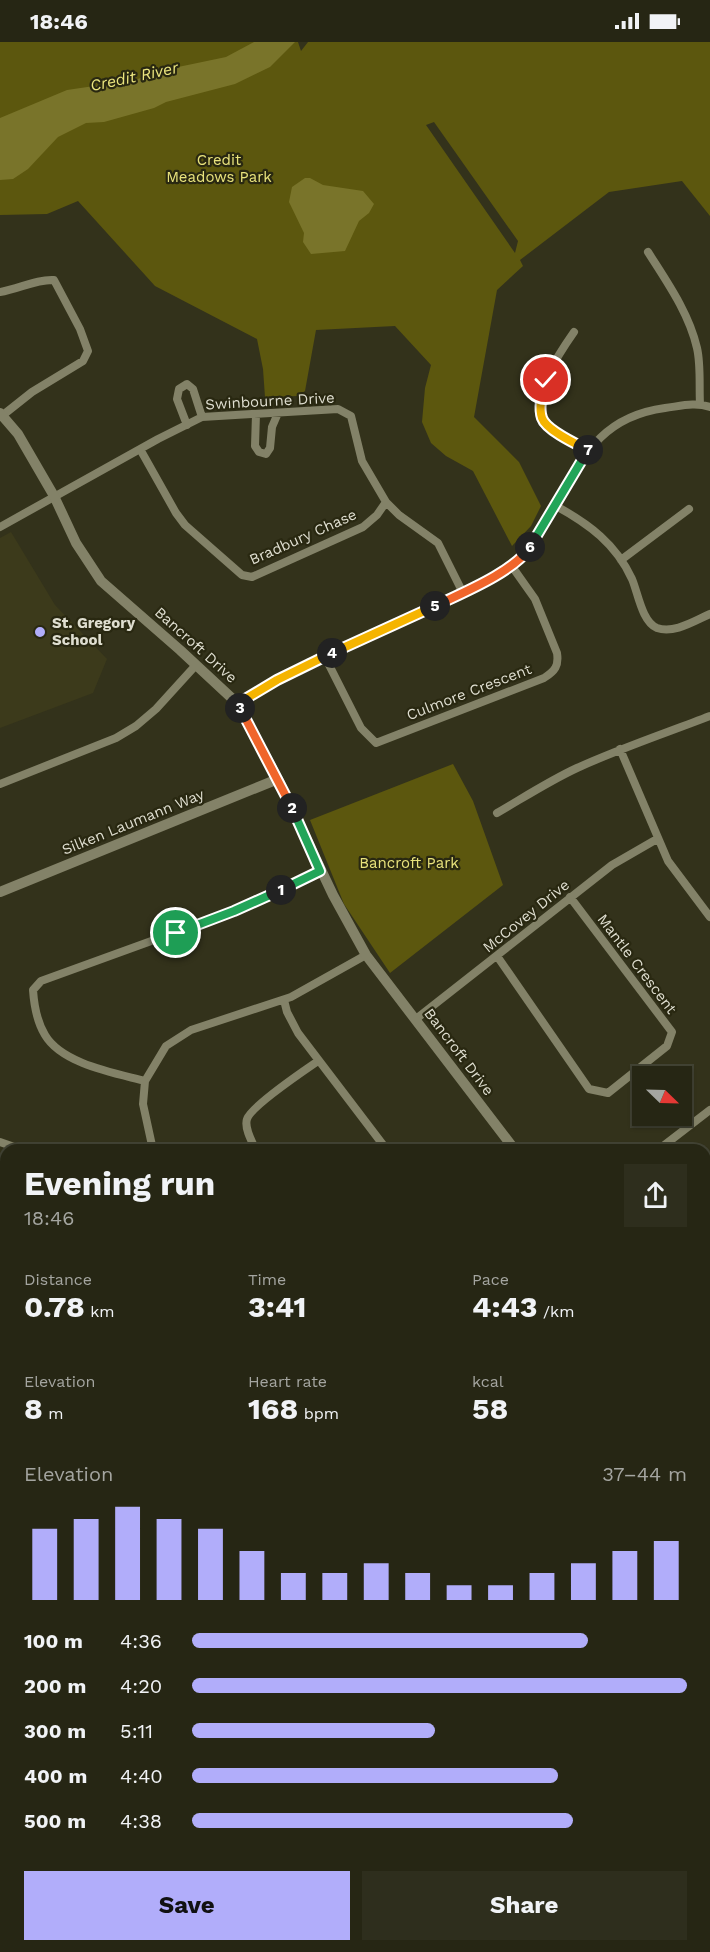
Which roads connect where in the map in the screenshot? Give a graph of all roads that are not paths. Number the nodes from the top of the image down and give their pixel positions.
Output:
1 (648, 252) dead end
2 (0, 292) edge
3 (574, 332) dead end
4 (700, 404) junction
5 (710, 407) edge
6 (278, 413) junction
7 (2, 414) edge
8 (256, 414) junction
9 (202, 417) junction
10 (187, 424) junction
11 (140, 449) junction
12 (588, 450) junction
13 (54, 496) junction
14 (386, 502) junction
15 (556, 506) junction
16 (689, 509) dead end
17 (0, 527) edge
18 (621, 560) junction
19 (511, 565) junction
20 (463, 593) junction
21 (710, 614) edge
22 (325, 657) junction
23 (196, 665) junction
24 (237, 703) junction
25 (709, 718) edge
26 (620, 750) junction
27 (278, 779) junction
28 (0, 784) edge
29 (497, 813) dead end
30 (657, 839) junction
31 (320, 871) junction
32 (0, 892) edge
33 (570, 897) junction
34 (710, 917) edge
35 (366, 955) junction
36 (497, 956) junction
37 (284, 1000) junction
38 (416, 1019) junction
39 (318, 1061) junction
40 (145, 1082) junction
41 (710, 1110) edge
42 (152, 1144) edge
43 (253, 1144) edge
44 (382, 1144) edge
45 (510, 1144) edge
46 (666, 1144) edge

1 - 4 street
2 - 7 street
3 - 12 street
4 - 5 street
4 - 12 street
6 - 8 street, Swinbourne Drive
6 - 8 street
6 - 14 street, Swinbourne Drive
7 - 13 street, Bancroft Drive
8 - 9 street, Swinbourne Drive
9 - 10 street, Swinbourne Drive
9 - 10 street
10 - 11 street, Swinbourne Drive
11 - 13 street, Swinbourne Drive
11 - 14 street, Bradbury Chase
12 - 15 street
13 - 17 street, Swinbourne Drive
13 - 23 street, Bancroft Drive
14 - 20 street, Swinbourne Drive
15 - 18 street
15 - 19 street
16 - 18 street
18 - 21 street
19 - 20 street
19 - 22 street, Culmore Crescent
20 - 22 street
22 - 24 street
23 - 24 street, Bancroft Drive
23 - 28 street
24 - 27 street, Bancroft Drive
25 - 26 street
26 - 29 street
26 - 30 street
27 - 31 street, Bancroft Drive
27 - 32 street, Silken Laumann Way
30 - 33 street, McCovey Drive
30 - 34 street
31 - 35 street, Bancroft Drive
31 - 40 street
33 - 36 street, McCovey Drive
33 - 36 street, Mantle Crescent
35 - 37 street
35 - 38 street, Bancroft Drive
36 - 38 street, McCovey Drive
37 - 39 street
37 - 40 street
38 - 45 street, Bancroft Drive
39 - 43 street
39 - 44 street
40 - 42 street
41 - 46 street

